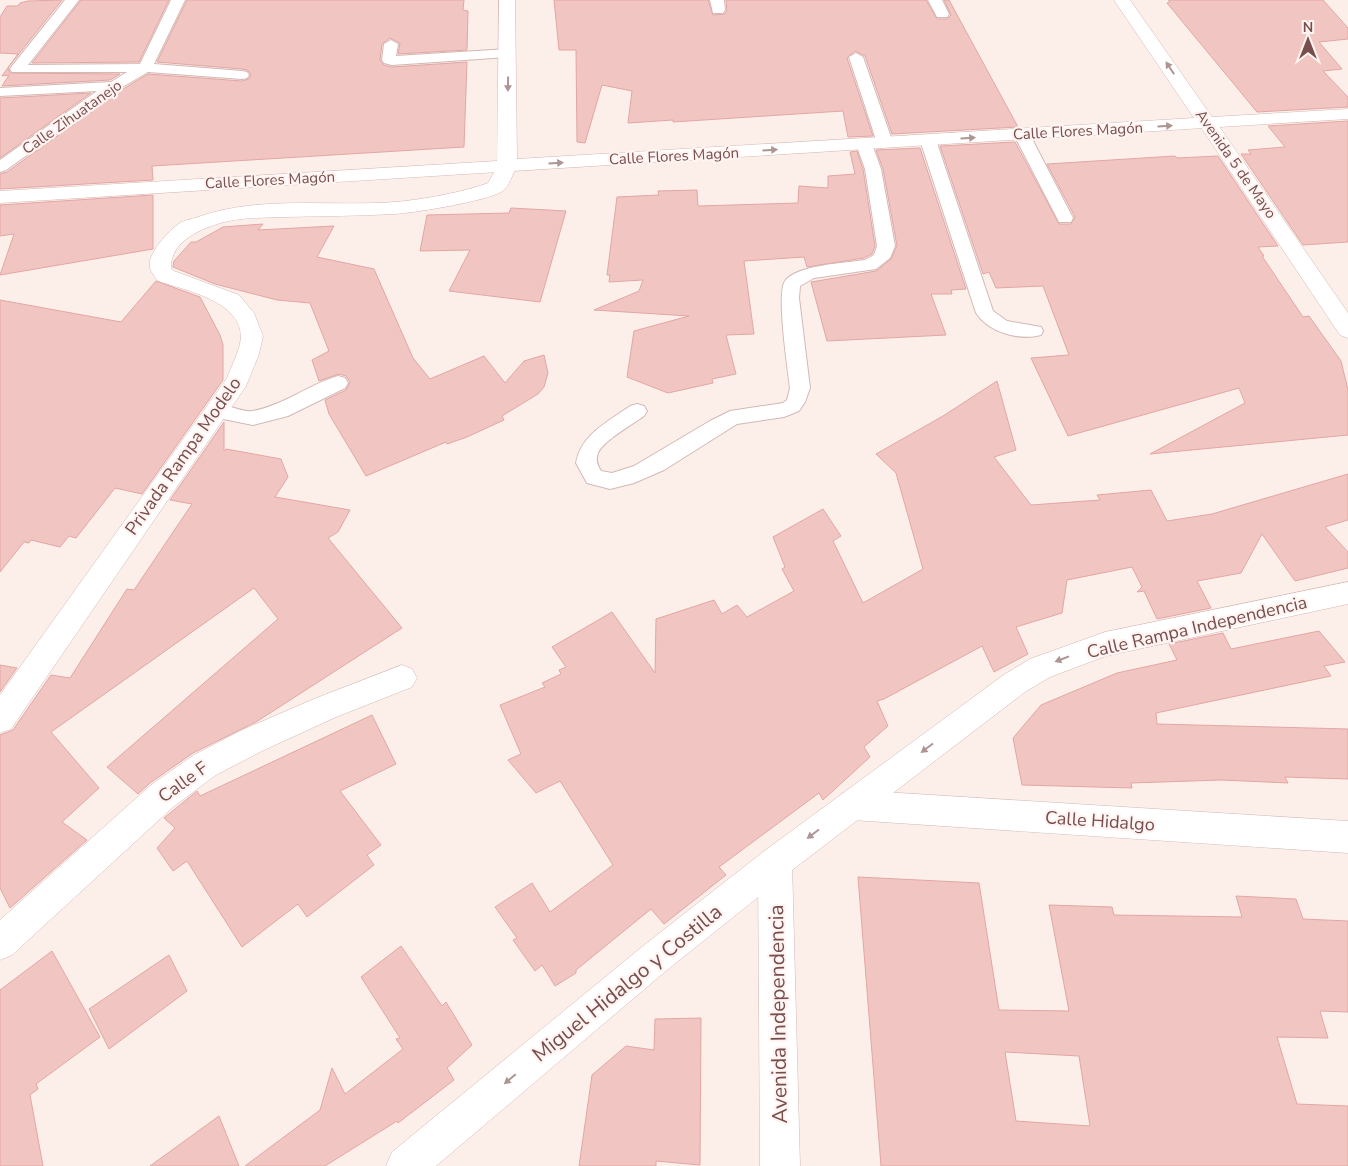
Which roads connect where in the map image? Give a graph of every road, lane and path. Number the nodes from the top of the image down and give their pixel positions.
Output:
1 (72, 0) edge
2 (178, 0) edge
3 (507, 0) edge
4 (935, 0) edge
5 (1122, 0) edge
6 (942, 14) dead end
7 (392, 44) dead end
8 (508, 53) junction
9 (856, 57) dead end
10 (145, 68) junction
11 (242, 75) dead end
12 (114, 86) junction
13 (0, 92) edge
14 (1348, 114) edge
15 (1207, 123) junction
16 (1022, 134) junction
17 (928, 140) junction
18 (885, 143) junction
19 (864, 144) junction
20 (507, 166) junction
21 (0, 167) edge
22 (0, 197) edge
23 (1066, 218) dead end
24 (1348, 330) edge
25 (1034, 331) dead end
26 (338, 383) dead end
27 (215, 411) junction
28 (637, 411) dead end
29 (1348, 593) edge
30 (402, 678) dead end
31 (0, 719) edge
32 (852, 805) junction
33 (1348, 837) edge
34 (776, 863) junction
35 (0, 943) edge
36 (406, 1166) edge
37 (780, 1166) edge

1 - 10 lane
2 - 10 lane
3 - 8 street
4 - 6 lane
15 -> 5 street, Avenida 5 de Mayo
7 - 8 lane
8 -> 20 street
9 - 18 lane
10 - 11 lane
10 - 12 lane, Calle Zihuatanejo
12 - 13 lane
12 - 21 lane, Calle Zihuatanejo
14 - 15 street, Calle Flores Magón
16 -> 15 street, Calle Flores Magón
15 - 24 street, Avenida 5 de Mayo
17 -> 16 street, Calle Flores Magón
16 - 23 lane
17 - 18 street, Calle Flores Magón
17 - 25 lane
18 - 19 street, Calle Flores Magón
20 -> 19 street, Calle Flores Magón
19 - 28 lane
20 - 22 street, Calle Flores Magón
20 - 27 street, Privada Rampa Modelo
26 - 27 lane
27 - 31 street, Privada Rampa Modelo
29 -> 32 street, Calle Rampa Independencia
30 - 35 street, Calle F
32 - 33 street, Calle Hidalgo
32 -> 34 street, Miguel Hidalgo y Costilla
34 -> 36 street, Miguel Hidalgo y Costilla
34 - 37 street, Avenida Independencia

